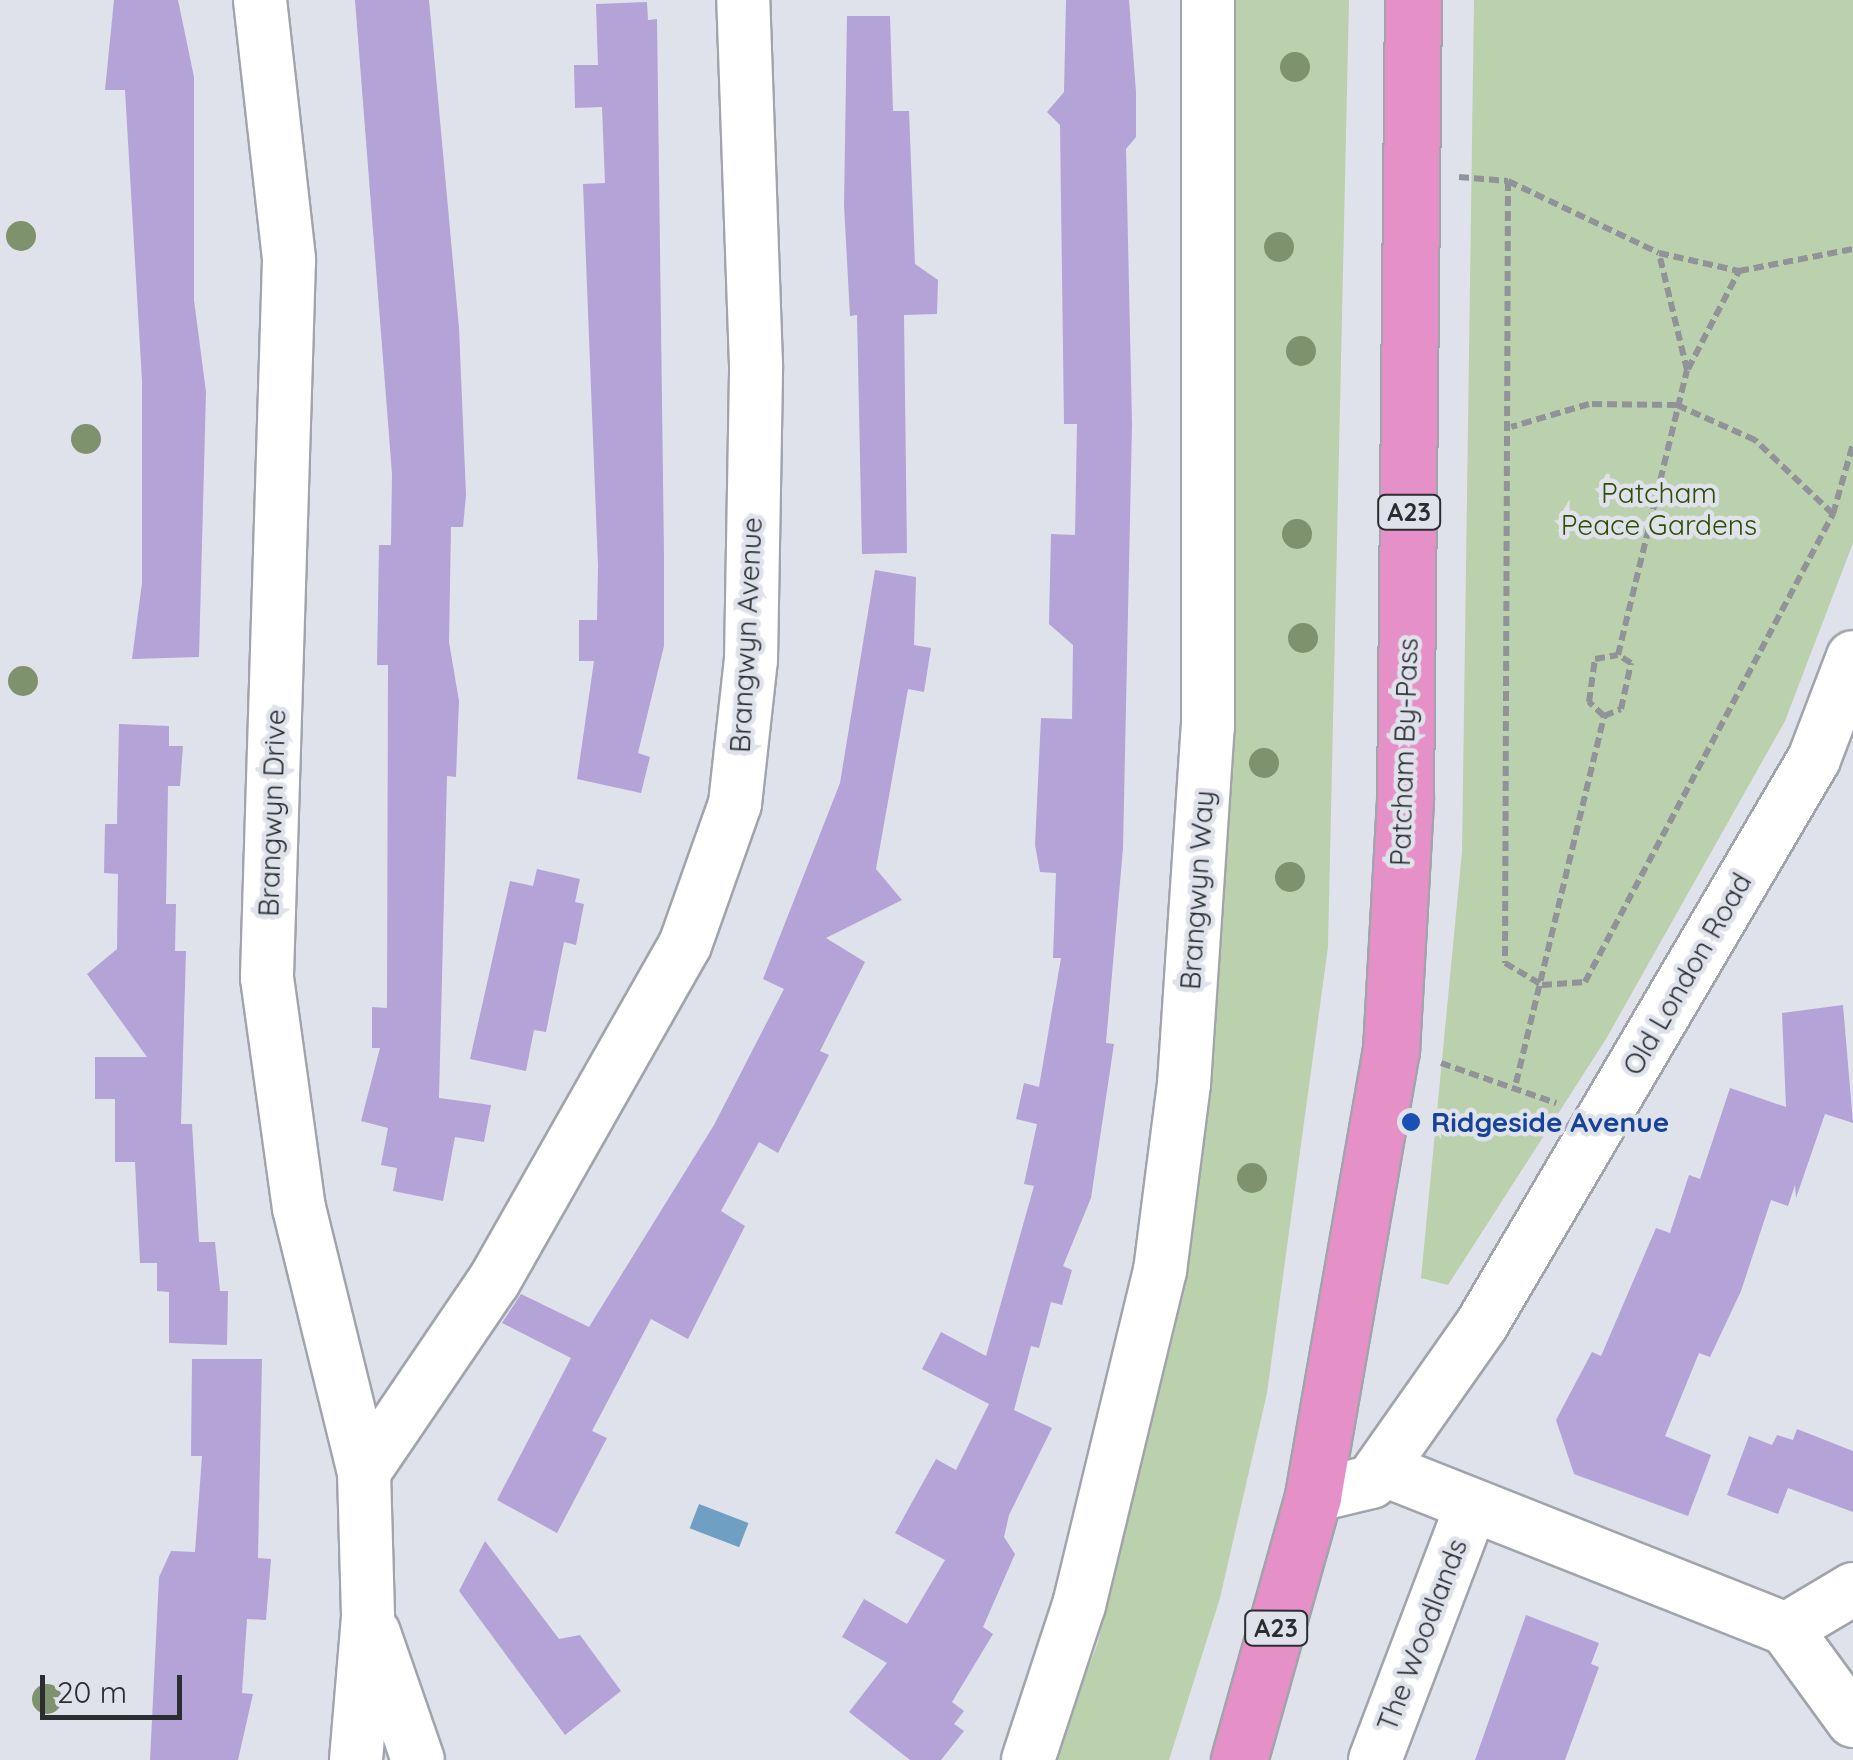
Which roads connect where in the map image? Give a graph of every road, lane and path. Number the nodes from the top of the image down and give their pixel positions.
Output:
1 (260, 0) edge
2 (743, 0) edge
3 (1208, 0) edge
4 (1413, 0) edge
5 (1412, 173) junction
6 (1508, 181) junction
7 (1853, 249) edge
8 (1659, 253) junction
9 (1739, 271) junction
10 (1687, 370) junction
11 (1677, 405) junction
12 (1511, 426) junction
13 (1853, 444) edge
14 (1833, 514) junction
15 (1618, 655) junction
16 (1853, 657) edge
17 (1604, 716) junction
18 (1833, 763) edge
19 (1542, 985) junction
20 (1392, 1050) junction
21 (1516, 1083) junction
22 (1606, 1114) junction
23 (1382, 1469) junction
24 (364, 1472) junction
25 (1312, 1496) junction
26 (1470, 1510) junction
27 (1853, 1589) edge
28 (368, 1617) junction
29 (1786, 1629) junction
30 (1853, 1721) edge
31 (356, 1760) edge
32 (418, 1760) edge
33 (1028, 1760) edge
34 (1239, 1760) edge
35 (1375, 1760) edge

1 - 24 street, Brangwyn Drive
2 - 24 street, Brangwyn Avenue
3 - 33 street, Brangwyn Way
4 - 5 highway, Patcham By-Pass / A23
5 - 6 path
5 - 20 highway, Patcham By-Pass / A23
6 - 8 path
6 - 12 path
7 - 9 path
8 - 9 path
8 - 10 path
9 - 10 path
10 - 11 path
11 - 12 path
11 - 14 path
11 - 15 path
12 - 19 path
13 - 14 path
14 - 19 path
15 - 17 path
15 - 17 path
16 - 18 street, Old London Road
17 - 19 path
18 - 22 street, Old London Road
19 - 21 path
20 - 21 path
20 - 25 highway, Patcham By-Pass / A23
21 - 22 path
22 - 23 street, Old London Road
23 - 25 street, Old London Road
23 - 26 street
24 - 28 street, Brangwyn Drive
25 - 34 highway, A23
26 - 29 street
26 - 35 street, The Woodlands
27 - 29 street
28 - 31 street, Brangwyn Drive
28 - 32 street, Brangwyn Drive
29 - 30 street

